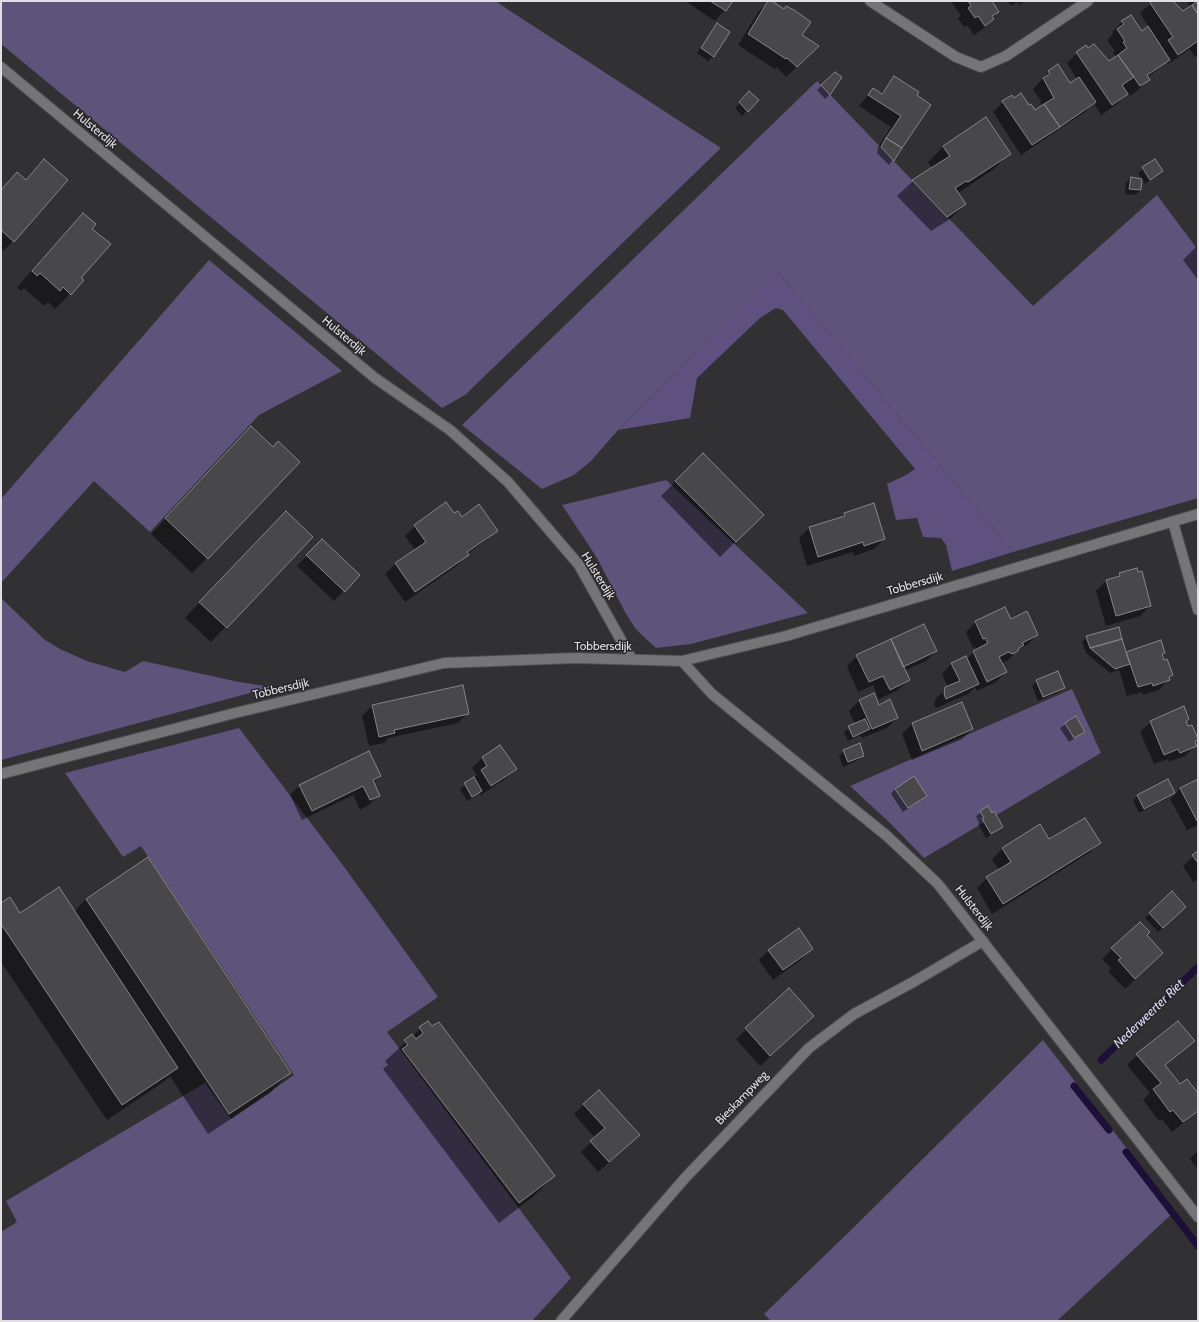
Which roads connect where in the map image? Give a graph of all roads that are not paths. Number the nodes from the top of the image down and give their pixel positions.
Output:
1 (870, 1) edge
2 (1088, 1) edge
3 (1, 67) edge
4 (1198, 514) edge
5 (1173, 522) junction
6 (1198, 610) edge
7 (631, 658) junction
8 (682, 661) junction
9 (1, 774) edge
10 (982, 941) junction
11 (1198, 1217) edge
12 (561, 1321) edge

1 - 2 street
3 - 7 street, Hulsterdijk
4 - 5 street, Tobbersdijk
5 - 6 street
5 - 8 street, Tobbersdijk
7 - 8 street, Tobbersdijk
7 - 9 street, Tobbersdijk
8 - 10 street, Hulsterdijk
10 - 11 street, Hulsterdijk
10 - 12 street, Bieskampweg

